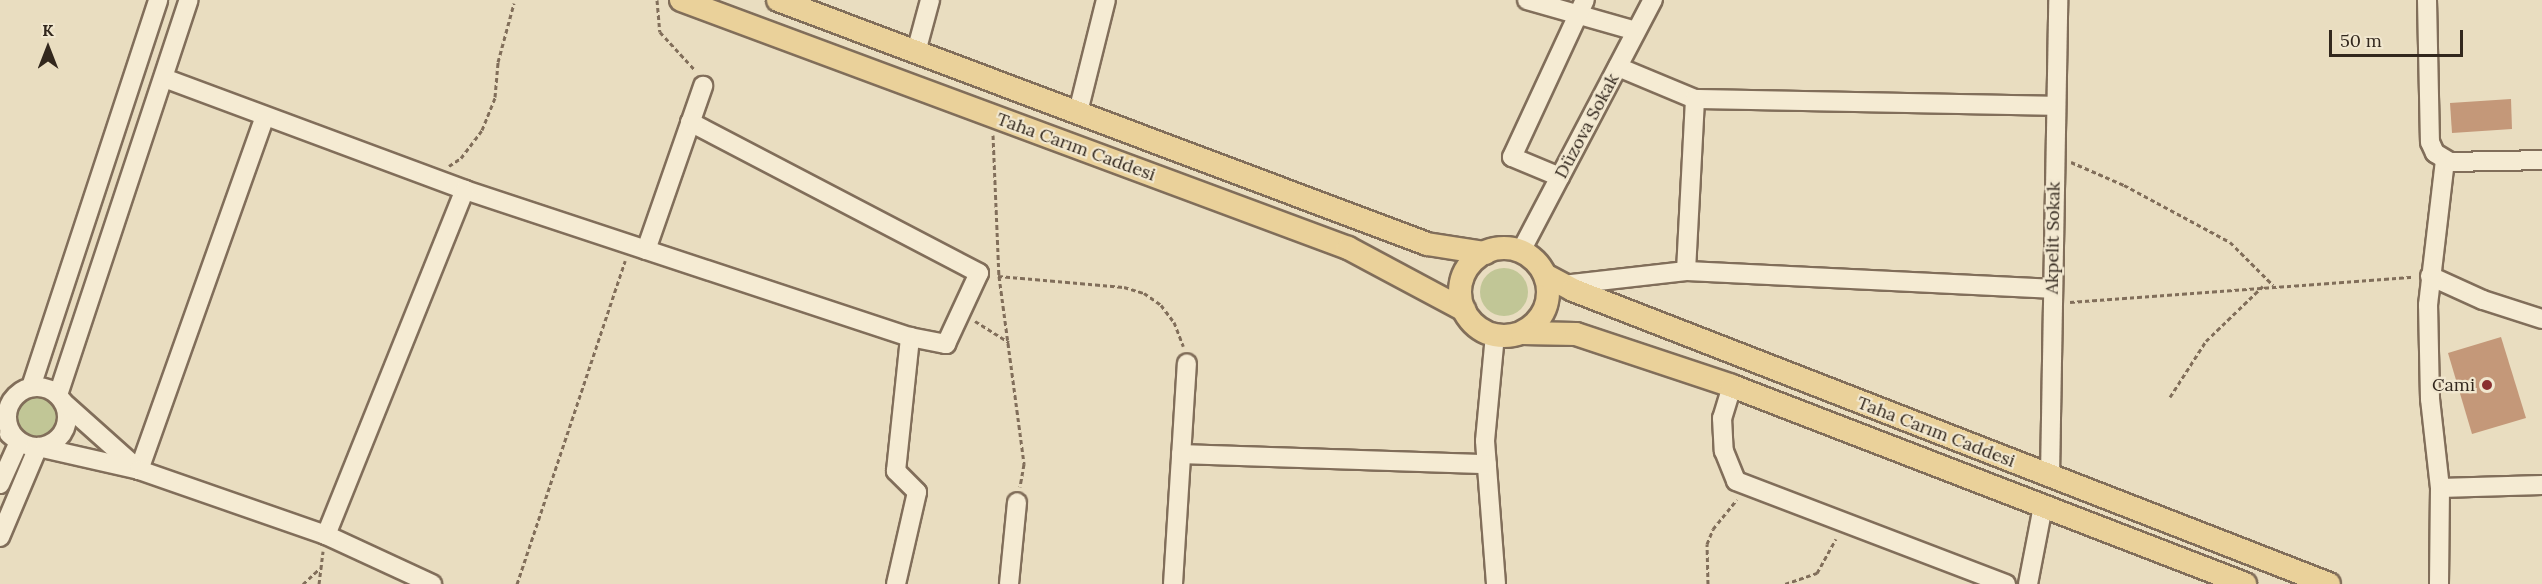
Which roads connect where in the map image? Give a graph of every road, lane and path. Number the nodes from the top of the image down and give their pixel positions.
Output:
1 (158, 0) edge
2 (189, 0) edge
3 (657, 0) edge
4 (681, 0) edge
5 (778, 0) edge
6 (930, 0) edge
7 (1106, 0) edge
8 (1527, 0) edge
9 (1653, 0) edge
10 (2058, 0) edge
11 (2427, 0) edge
12 (514, 3) dead end
13 (1581, 7) edge
14 (1636, 31) junction
15 (916, 52) junction
16 (1618, 67) junction
17 (164, 78) junction
18 (703, 86) joint
19 (1695, 99) junction
20 (2054, 106) junction
21 (1078, 112) junction
22 (992, 116) junction
23 (265, 117) junction
24 (690, 122) junction
25 (2054, 156) junction
26 (2445, 160) junction
27 (2542, 160) edge
28 (1560, 177) junction
29 (433, 178) junction
30 (465, 190) junction
31 (638, 248) junction
32 (1521, 251) junction
33 (1485, 253) junction
34 (1686, 271) junction
35 (999, 276) junction
36 (2430, 276) junction
37 (1554, 280) junction
38 (2265, 285) junction
39 (2273, 285) junction
40 (2052, 296) junction
41 (1464, 309) junction
42 (961, 312) junction
43 (2542, 319) edge
44 (1522, 333) junction
45 (1495, 335) junction
46 (910, 337) junction
47 (1009, 342) junction
48 (1186, 363) joint
49 (1732, 386) junction
50 (26, 389) junction
51 (2170, 397) dead end
52 (0, 398) edge
53 (61, 400) junction
54 (0, 428) edge
55 (19, 442) junction
56 (38, 447) junction
57 (1181, 454) junction
58 (1487, 464) junction
59 (139, 470) junction
60 (2049, 476) junction
61 (0, 484) edge
62 (2542, 485) edge
63 (1750, 487) junction
64 (2440, 488) junction
65 (1017, 502) joint
66 (2043, 506) junction
67 (1845, 523) junction
68 (326, 535) junction
69 (0, 537) edge
70 (303, 584) edge
71 (319, 584) edge
72 (432, 584) edge
73 (517, 584) edge
74 (896, 584) edge
75 (1009, 584) edge
76 (1173, 584) edge
77 (1496, 584) edge
78 (1708, 584) edge
79 (1785, 584) edge
80 (2006, 584) edge
81 (2028, 584) edge
82 (2245, 584) edge
83 (2329, 584) edge
84 (2439, 584) edge

1 - 50 street
2 - 17 street
3 - 18 path
4 - 22 main road, Taha Carım Caddesi
5 - 15 main road, Taha Carım Caddesi
6 - 15 street
7 - 21 street
8 - 13 street
9 - 14 street, Düzova Sokak
10 - 20 street, Akpelit Sokak
11 - 26 street
12 - 29 path
13 - 14 street
13 - 28 street
14 - 16 street, Düzova Sokak
15 - 21 main road, Taha Carım Caddesi
16 - 19 street
16 - 28 street, Düzova Sokak
17 - 23 street
17 - 53 street
18 - 24 street
19 - 20 street
19 - 34 street
20 - 25 street, Akpelit Sokak
21 - 33 main road, Taha Carım Caddesi
22 - 35 path
22 - 41 main road, Taha Carım Caddesi
23 - 29 street
23 - 59 street
24 - 31 street
24 - 42 street
25 - 39 path
25 - 40 street, Akpelit Sokak
26 - 27 street
26 - 36 street
28 - 32 street, Düzova Sokak
29 - 30 street
30 - 31 street
30 - 68 street
31 - 46 street
31 - 73 path
32 - 33 main road
32 - 37 main road
33 - 41 main road
34 - 37 street
34 - 40 street
35 - 47 path
35 - 48 path
36 - 39 path
36 - 43 street
36 - 64 street
37 - 44 main road
37 - 60 main road, Taha Carım Caddesi
38 - 39 path
38 - 40 path
38 - 51 path
40 - 60 street, Akpelit Sokak
41 - 45 main road
42 - 46 street
42 - 47 path
44 - 45 main road
44 - 49 main road, Taha Carım Caddesi
45 - 58 street
46 - 74 street
47 - 65 path
48 - 57 street
49 - 63 street
49 - 66 main road, Taha Carım Caddesi
50 - 52 street
50 - 53 street
50 - 55 street
53 - 56 street
53 - 59 street
54 - 55 street
55 - 56 street
55 - 61 street
56 - 59 street
56 - 69 street
57 - 58 street
57 - 76 street
58 - 77 street
59 - 68 street
60 - 83 main road, Taha Carım Caddesi
62 - 64 street
63 - 67 street
63 - 78 path
64 - 84 street
65 - 75 street
66 - 81 street
66 - 82 main road, Taha Carım Caddesi
67 - 79 path
67 - 80 street
68 - 72 street
70 - 71 path

